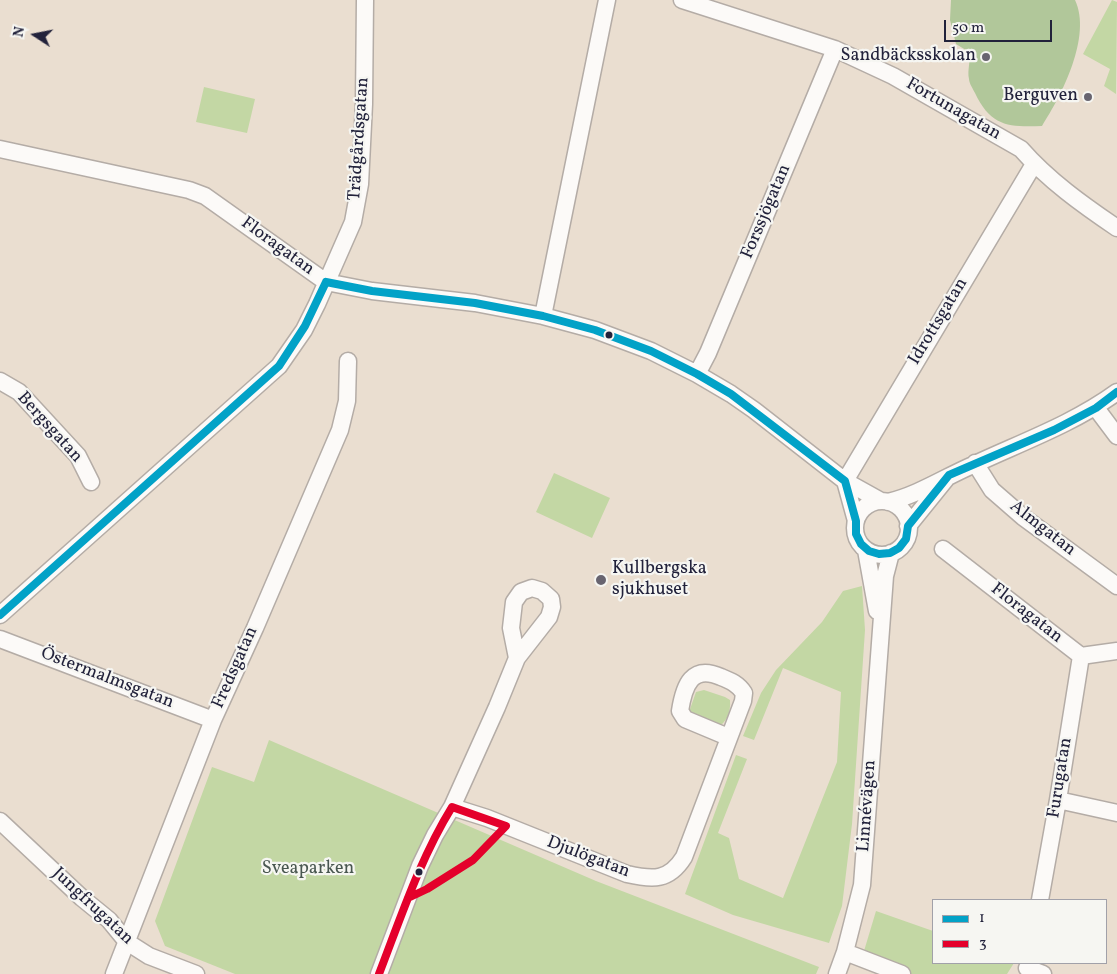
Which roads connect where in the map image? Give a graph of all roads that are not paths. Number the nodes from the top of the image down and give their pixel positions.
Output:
1 (365, 0) edge
2 (607, 0) edge
3 (682, 0) edge
4 (836, 49) junction
5 (0, 149) edge
6 (1034, 164) junction
7 (1117, 228) edge
8 (326, 282) junction
9 (543, 316) junction
10 (348, 361) dead end
11 (697, 374) junction
12 (0, 381) edge
13 (1117, 392) edge
14 (1096, 408) junction
15 (1117, 436) edge
16 (976, 463) junction
17 (949, 475) junction
18 (845, 481) junction
19 (90, 482) dead end
20 (884, 501) junction
21 (856, 521) junction
22 (908, 526) junction
23 (943, 548) dead end
24 (866, 550) junction
25 (890, 553) junction
26 (1117, 586) edge
27 (0, 615) edge
28 (881, 635) junction
29 (0, 639) edge
30 (1117, 651) edge
31 (1081, 656) junction
32 (517, 658) dead end
33 (213, 720) junction
34 (728, 737) dead end
35 (1058, 800) junction
36 (452, 807) junction
37 (1117, 813) edge
38 (0, 821) edge
39 (1040, 899) edge
40 (126, 942) junction
41 (845, 952) junction
42 (114, 974) edge
43 (196, 974) edge
44 (379, 974) edge
45 (837, 974) edge
46 (902, 974) edge

1 - 8 street, Trädgårdsgatan
2 - 9 street
3 - 4 street, Fortunagatan
4 - 6 street, Fortunagatan
4 - 11 street, Forssjögatan
5 - 8 street, Floragatan
6 - 7 street, Fortunagatan
6 - 18 street, Idrottsgatan
8 - 9 street, Floragatan
8 - 27 street, Trädgårdsgatan
9 - 11 street, Floragatan
10 - 33 street, Fredsgatan
11 - 18 street, Floragatan
12 - 19 street, Bergsgatan
13 - 14 street
14 - 15 street
14 - 16 street
16 - 17 street
16 - 26 street, Almgatan
17 - 20 street
17 - 22 street
18 - 20 street, Floragatan
18 - 21 street
20 - 21 street
20 - 22 street
21 - 24 street
22 - 25 street
23 - 31 street, Floragatan
24 - 25 street
24 - 28 street, Linnévägen
25 - 28 street, Linnévägen
28 - 41 street, Linnévägen
29 - 33 street, Östermalmsgatan
30 - 31 street
31 - 35 street, Furugatan
32 - 36 street
33 - 40 street, Fredsgatan
34 - 36 street, Djulögatan
35 - 37 street
35 - 39 street, Furugatan
36 - 44 street
38 - 40 street, Jungfrugatan
40 - 42 street, Fredsgatan
40 - 43 street, Jungfrugatan
41 - 45 street, Linnévägen
41 - 46 street

